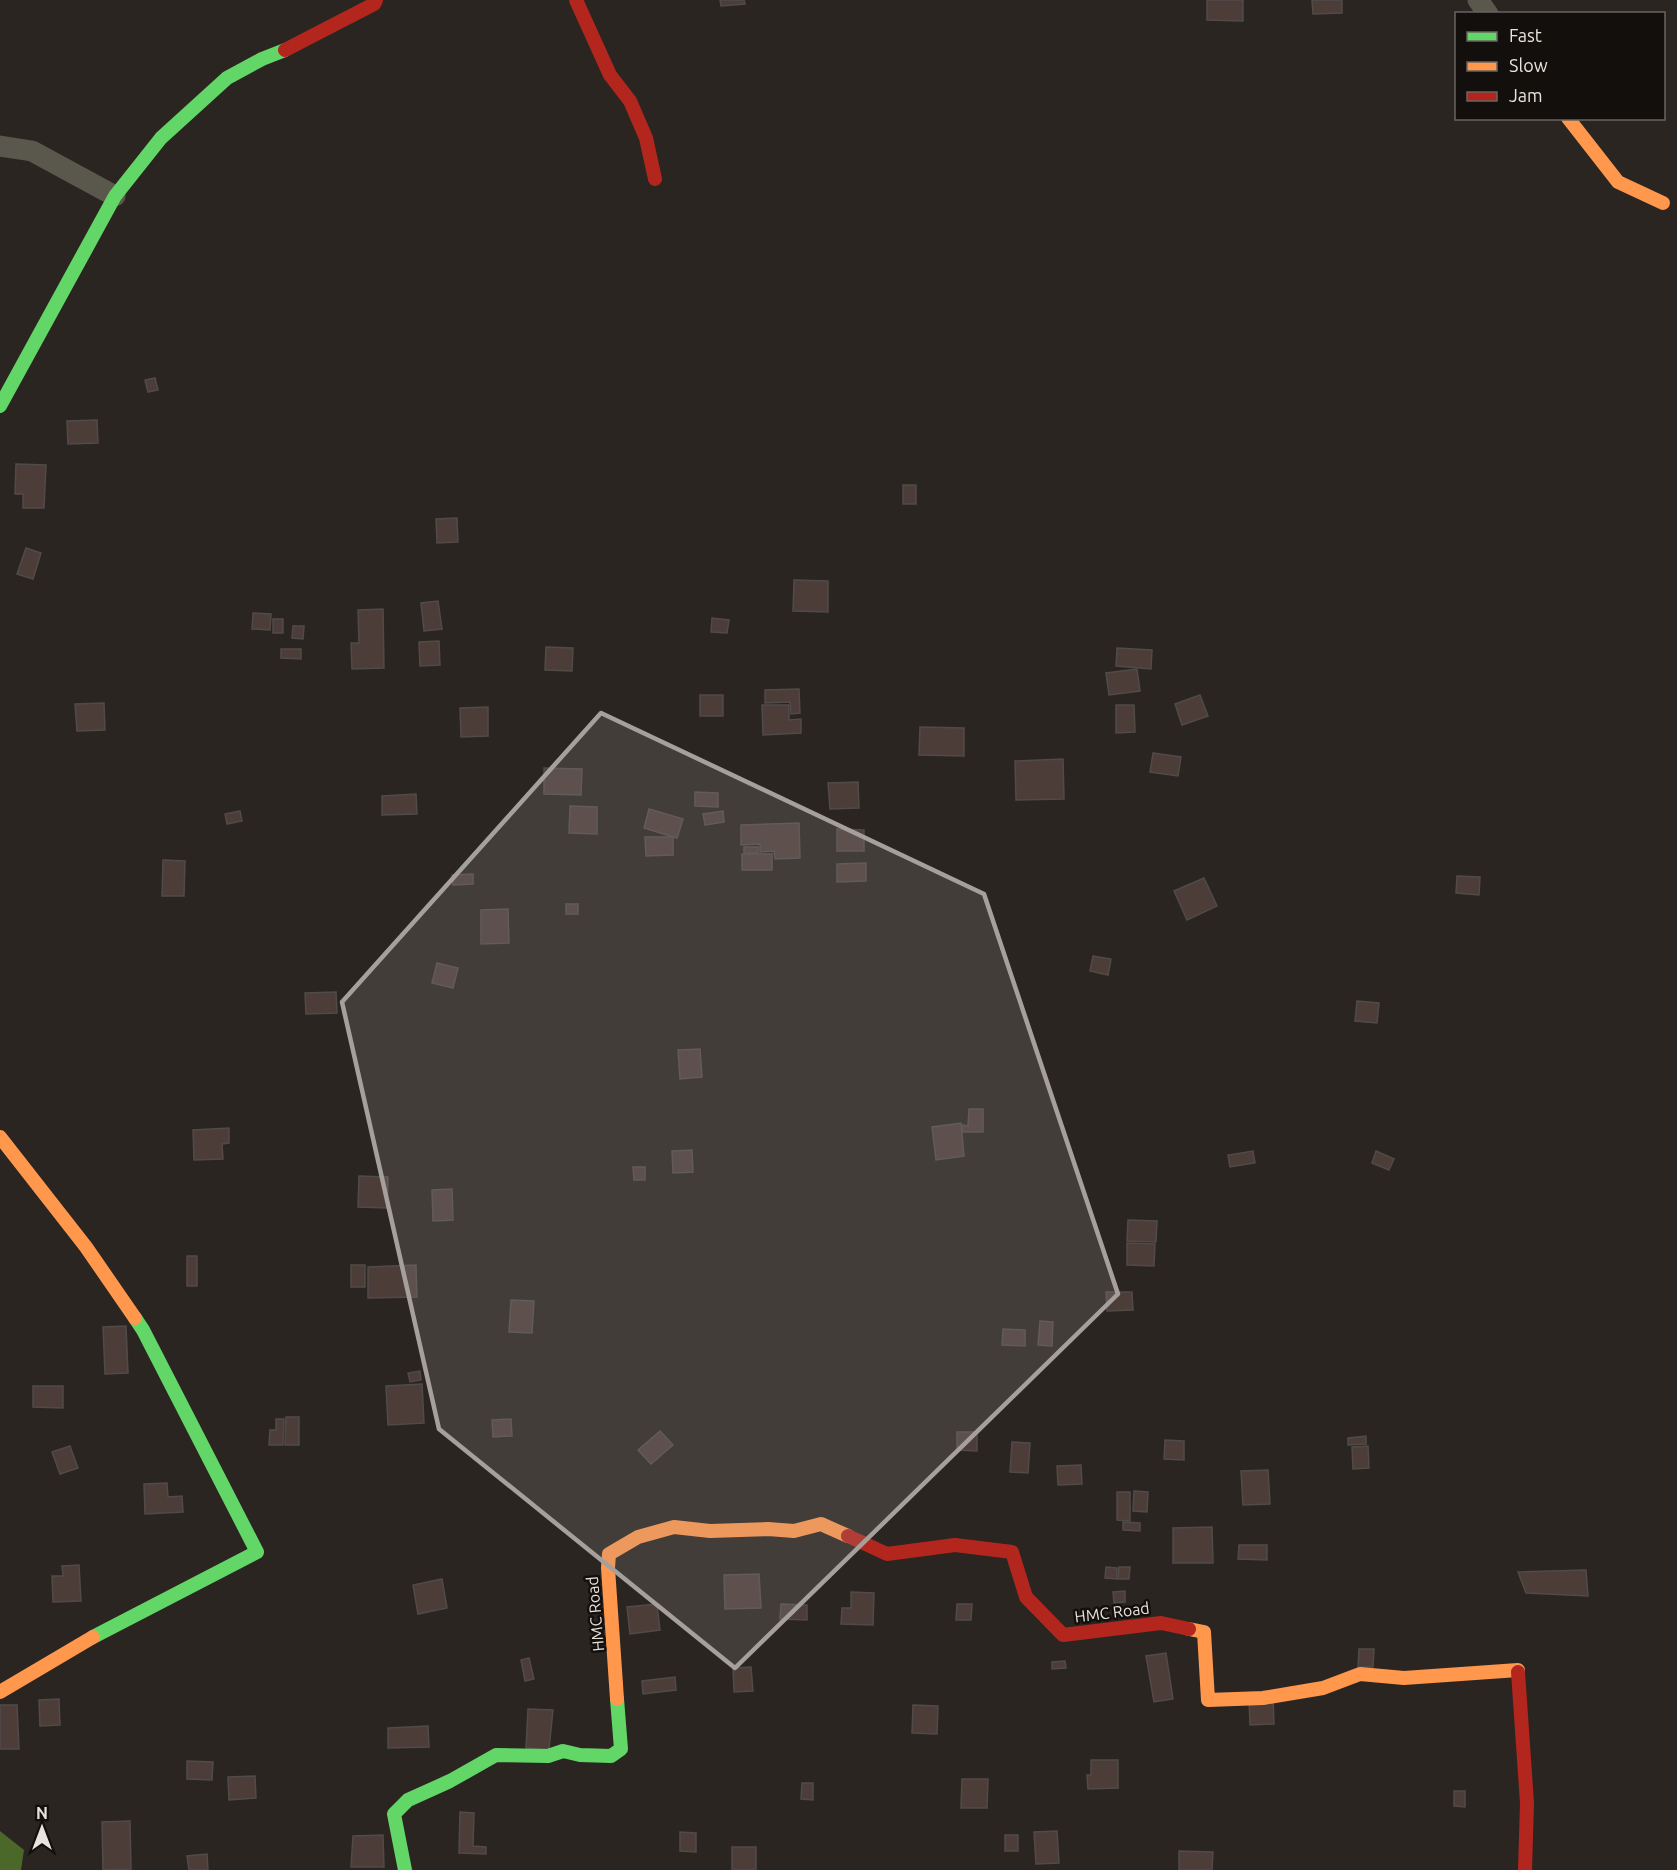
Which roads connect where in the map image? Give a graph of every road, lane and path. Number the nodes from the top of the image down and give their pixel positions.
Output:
1 (376, 0) edge
2 (576, 0) edge
3 (1570, 120) edge
4 (0, 146) edge
5 (655, 179) dead end
6 (115, 196) junction
7 (1664, 203) dead end
8 (0, 406) edge
9 (0, 1137) edge
10 (0, 1692) edge
11 (405, 1870) edge
12 (1525, 1870) edge

1 - 6 street
2 - 5 street
3 - 7 street
4 - 6 street
6 - 8 street
9 - 10 street
11 - 12 street, HMC Road

